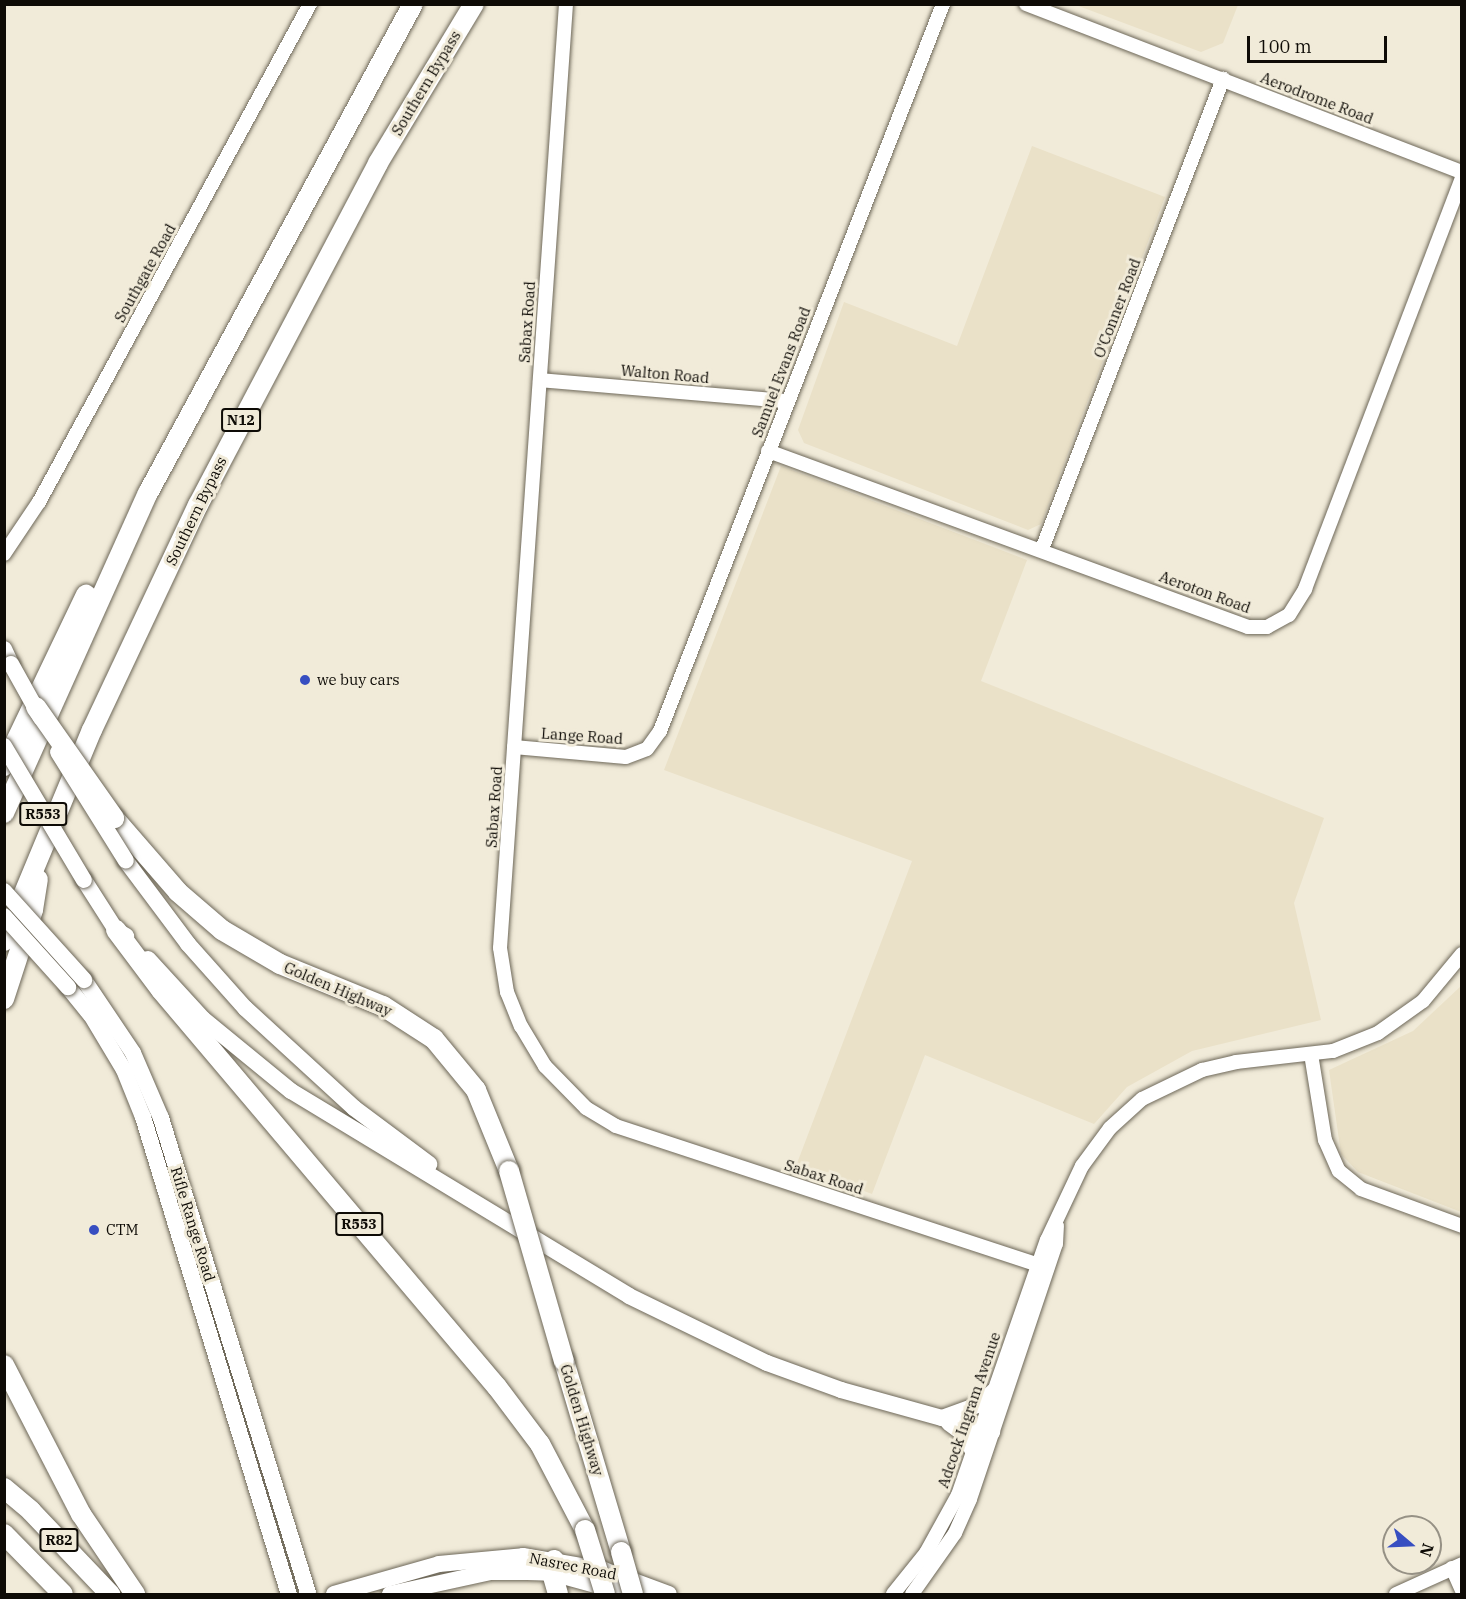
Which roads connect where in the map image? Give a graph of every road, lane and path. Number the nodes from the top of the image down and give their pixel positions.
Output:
1 (310, 4) edge
2 (413, 4) edge
3 (474, 4) edge
4 (566, 4) edge
5 (943, 4) edge
6 (1026, 4) edge
7 (1223, 79) junction
8 (1461, 172) edge
9 (1461, 177) edge
10 (540, 380) junction
11 (787, 401) junction
12 (768, 451) junction
13 (148, 493) junction
14 (1042, 549) junction
15 (4, 554) edge
16 (8, 657) edge
17 (36, 707) junction
18 (4, 746) edge
19 (514, 747) junction
20 (647, 749) joint
21 (4, 766) edge
22 (4, 813) edge
23 (40, 852) junction
24 (4, 891) edge
25 (4, 916) edge
26 (116, 930) junction
27 (4, 941) edge
28 (1461, 954) edge
29 (4, 999) edge
30 (1311, 1054) junction
31 (501, 1218) junction
32 (1461, 1226) edge
33 (1042, 1266) junction
34 (4, 1365) edge
35 (995, 1390) junction
36 (941, 1418) junction
37 (986, 1430) junction
38 (973, 1451) junction
39 (4, 1488) edge
40 (4, 1534) edge
41 (553, 1566) junction
42 (1457, 1566) edge
43 (302, 1574) junction
44 (1461, 1590) edge
45 (63, 1594) edge
46 (110, 1594) edge
47 (135, 1594) edge
48 (289, 1594) edge
49 (308, 1594) edge
50 (337, 1594) edge
51 (390, 1594) edge
52 (558, 1594) edge
53 (605, 1594) edge
54 (628, 1594) edge
55 (633, 1594) edge
56 (669, 1594) edge
57 (893, 1594) edge
58 (912, 1594) edge
59 (1396, 1594) edge

1 - 15 street, Southgate Road
2 - 13 highway
3 - 23 highway, Southern Bypass / N12
4 - 10 street, Sabax Road
5 - 11 street, Samuel Evans Road
6 - 7 street, Aerodrome Road
7 - 8 street, Aerodrome Road
7 - 14 street, O'Conner Road
9 - 14 street, Aeroton Road
10 - 11 street, Walton Road
10 - 19 street, Sabax Road
11 - 12 street, Samuel Evans Road
12 - 14 street, Aeroton Road
12 - 20 street, Samuel Evans Road
13 - 21 highway
13 - 22 highway
16 - 17 main road, Golden Highway, bridge
17 - 31 main road, bridge
17 - 55 highway, Golden Highway, bridge
18 - 26 main road, R553, bridge
19 - 20 street, Lange Road
19 - 33 street, Sabax Road
23 - 27 highway, Southern Bypass / N12
23 - 29 highway
24 - 43 main road, Rifle Range Road, bridge
25 - 48 main road, Rifle Range Road, bridge
26 - 31 main road
26 - 53 highway, R553, bridge
28 - 30 street, Adcock Ingram Avenue
30 - 32 street
30 - 33 street, Adcock Ingram Avenue
31 - 36 main road
33 - 35 street, Adcock Ingram Avenue
33 - 37 street, Adcock Ingram Avenue
34 - 47 highway
35 - 36 main road
35 - 37 street, Adcock Ingram Avenue
36 - 37 main road
36 - 38 main road
37 - 38 street, Adcock Ingram Avenue
37 - 58 street, Adcock Ingram Avenue
38 - 57 street, Adcock Ingram Avenue
39 - 46 highway, R82
40 - 45 highway, R82
41 - 50 main road, Nasrec Road
41 - 51 main road, Nasrec Road
41 - 52 highway
41 - 54 main road, Nasrec Road
41 - 56 main road, Nasrec Road
42 - 44 street
42 - 59 street
43 - 49 main road, Rifle Range Road
43 - 50 main road

